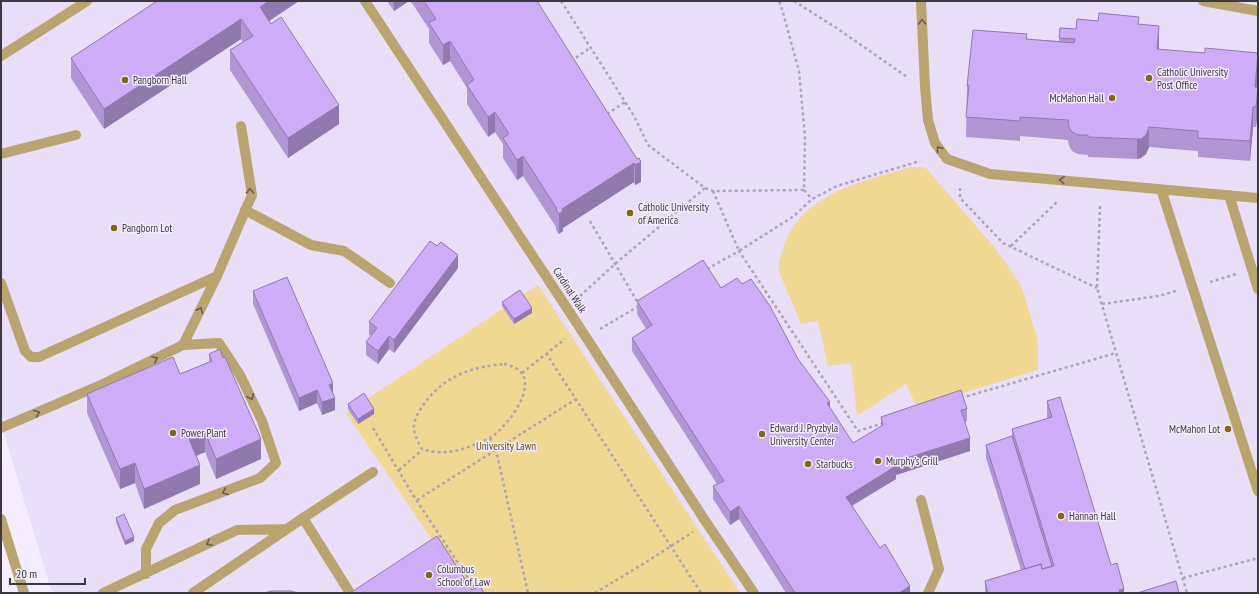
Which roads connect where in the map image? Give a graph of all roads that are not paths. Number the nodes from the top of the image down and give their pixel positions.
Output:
1 (87, 1) edge
2 (365, 1) edge
3 (921, 1) edge
4 (1203, 1) edge
5 (1258, 11) edge
6 (1, 56) edge
7 (241, 126) dead end
8 (76, 135) dead end
9 (1, 154) edge
10 (1161, 189) junction
11 (1228, 195) junction
12 (1258, 198) edge
13 (245, 210) junction
14 (218, 276) junction
15 (1, 283) edge
16 (390, 283) dead end
17 (1258, 289) edge
18 (182, 345) junction
19 (1, 428) edge
20 (373, 472) dead end
21 (1258, 491) edge
22 (921, 500) dead end
23 (303, 518) junction
24 (1, 519) edge
25 (287, 529) junction
26 (146, 574) junction
27 (24, 593) edge
28 (103, 593) edge
29 (193, 593) edge
30 (350, 593) edge
31 (754, 593) edge
32 (928, 593) edge

1 - 6 street
2 - 31 street, Cardinal Walk
10 -> 3 street
4 - 5 street
13 -> 7 street
8 - 9 street
10 - 11 street
10 - 21 street
11 - 12 street
11 - 17 street
13 - 14 street
13 - 16 street
14 - 15 street
18 -> 14 street
19 -> 18 street
18 -> 26 street
20 - 23 street
22 - 32 street
23 - 25 street
23 - 30 street
24 - 27 street
25 -> 26 street
25 - 29 street
26 - 28 street

